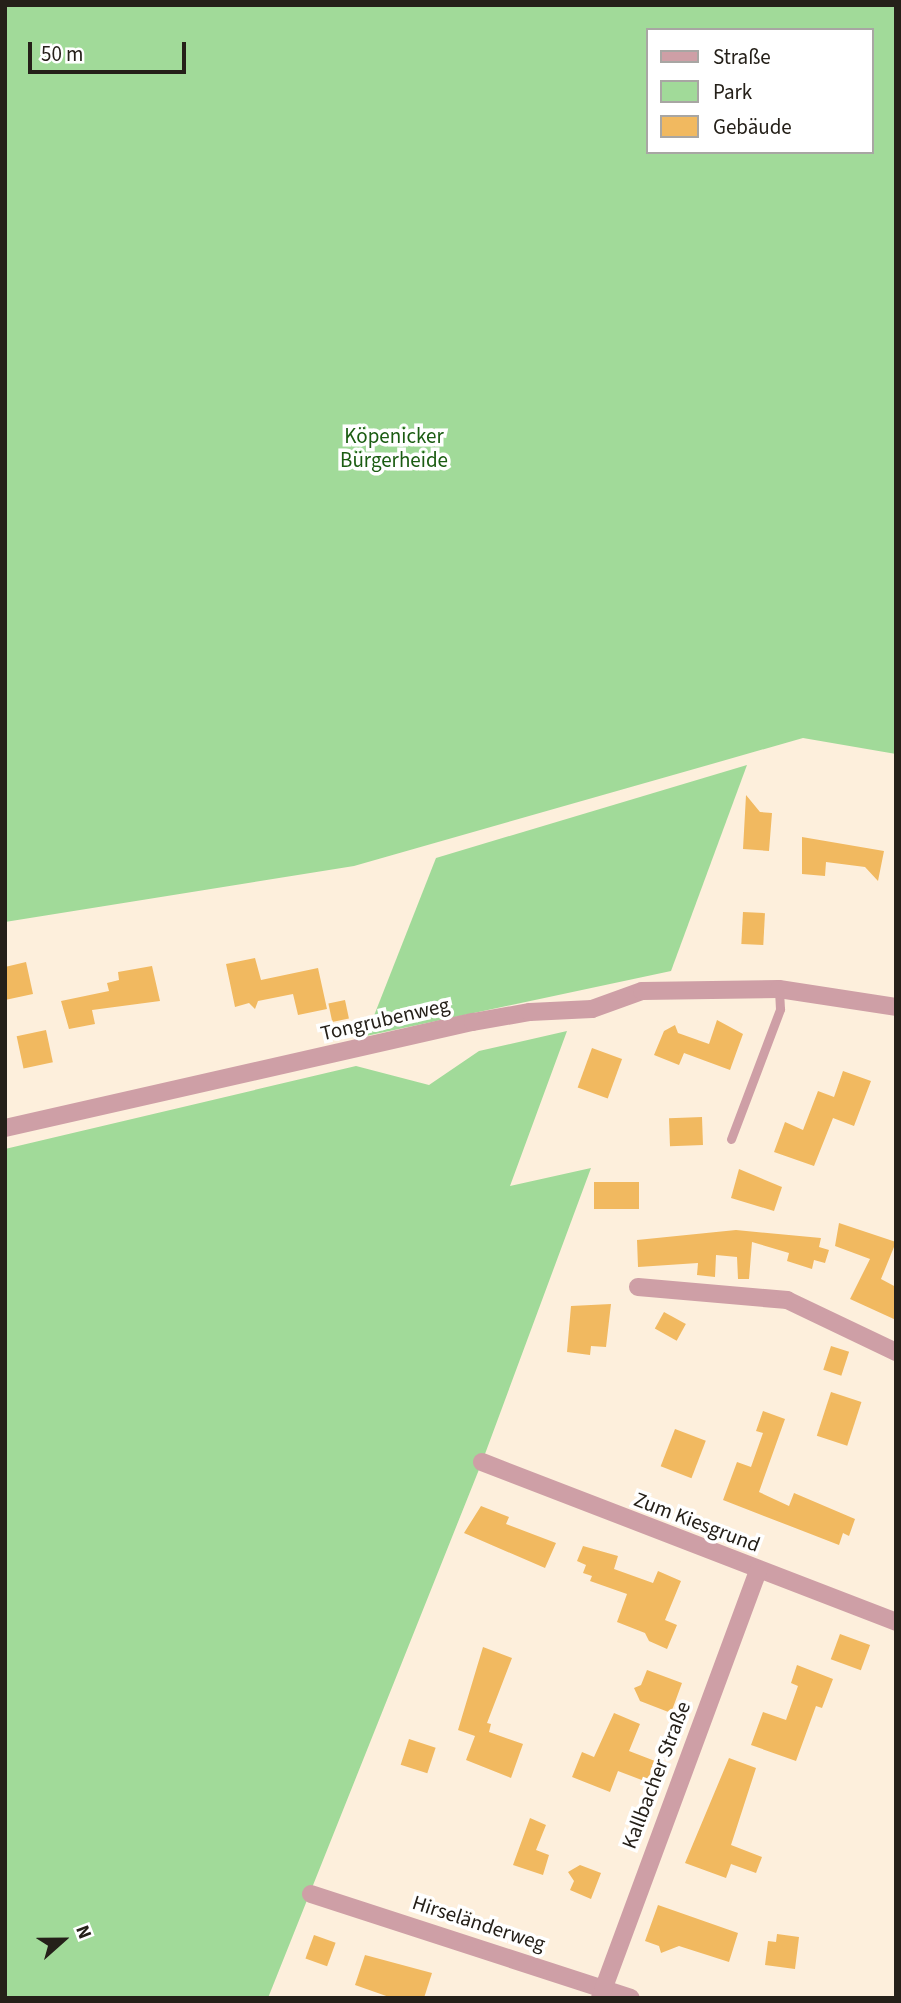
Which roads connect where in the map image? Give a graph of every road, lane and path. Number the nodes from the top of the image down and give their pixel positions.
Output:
1 (779, 989) junction
2 (896, 1007) edge
3 (5, 1128) edge
4 (731, 1139) dead end
5 (638, 1287) dead end
6 (896, 1352) edge
7 (482, 1462) dead end
8 (758, 1570) junction
9 (896, 1622) edge
10 (311, 1894) dead end
11 (601, 1993) edge
12 (631, 1998) edge

1 - 2 street, Tongrubenweg
1 - 3 street, Tongrubenweg
1 - 4 lane
5 - 6 street
7 - 8 street, Zum Kiesgrund
8 - 9 street, Zum Kiesgrund
8 - 11 street, Kallbacher Straße
10 - 11 street, Hirseländerweg
11 - 12 street, Hirseländerweg

